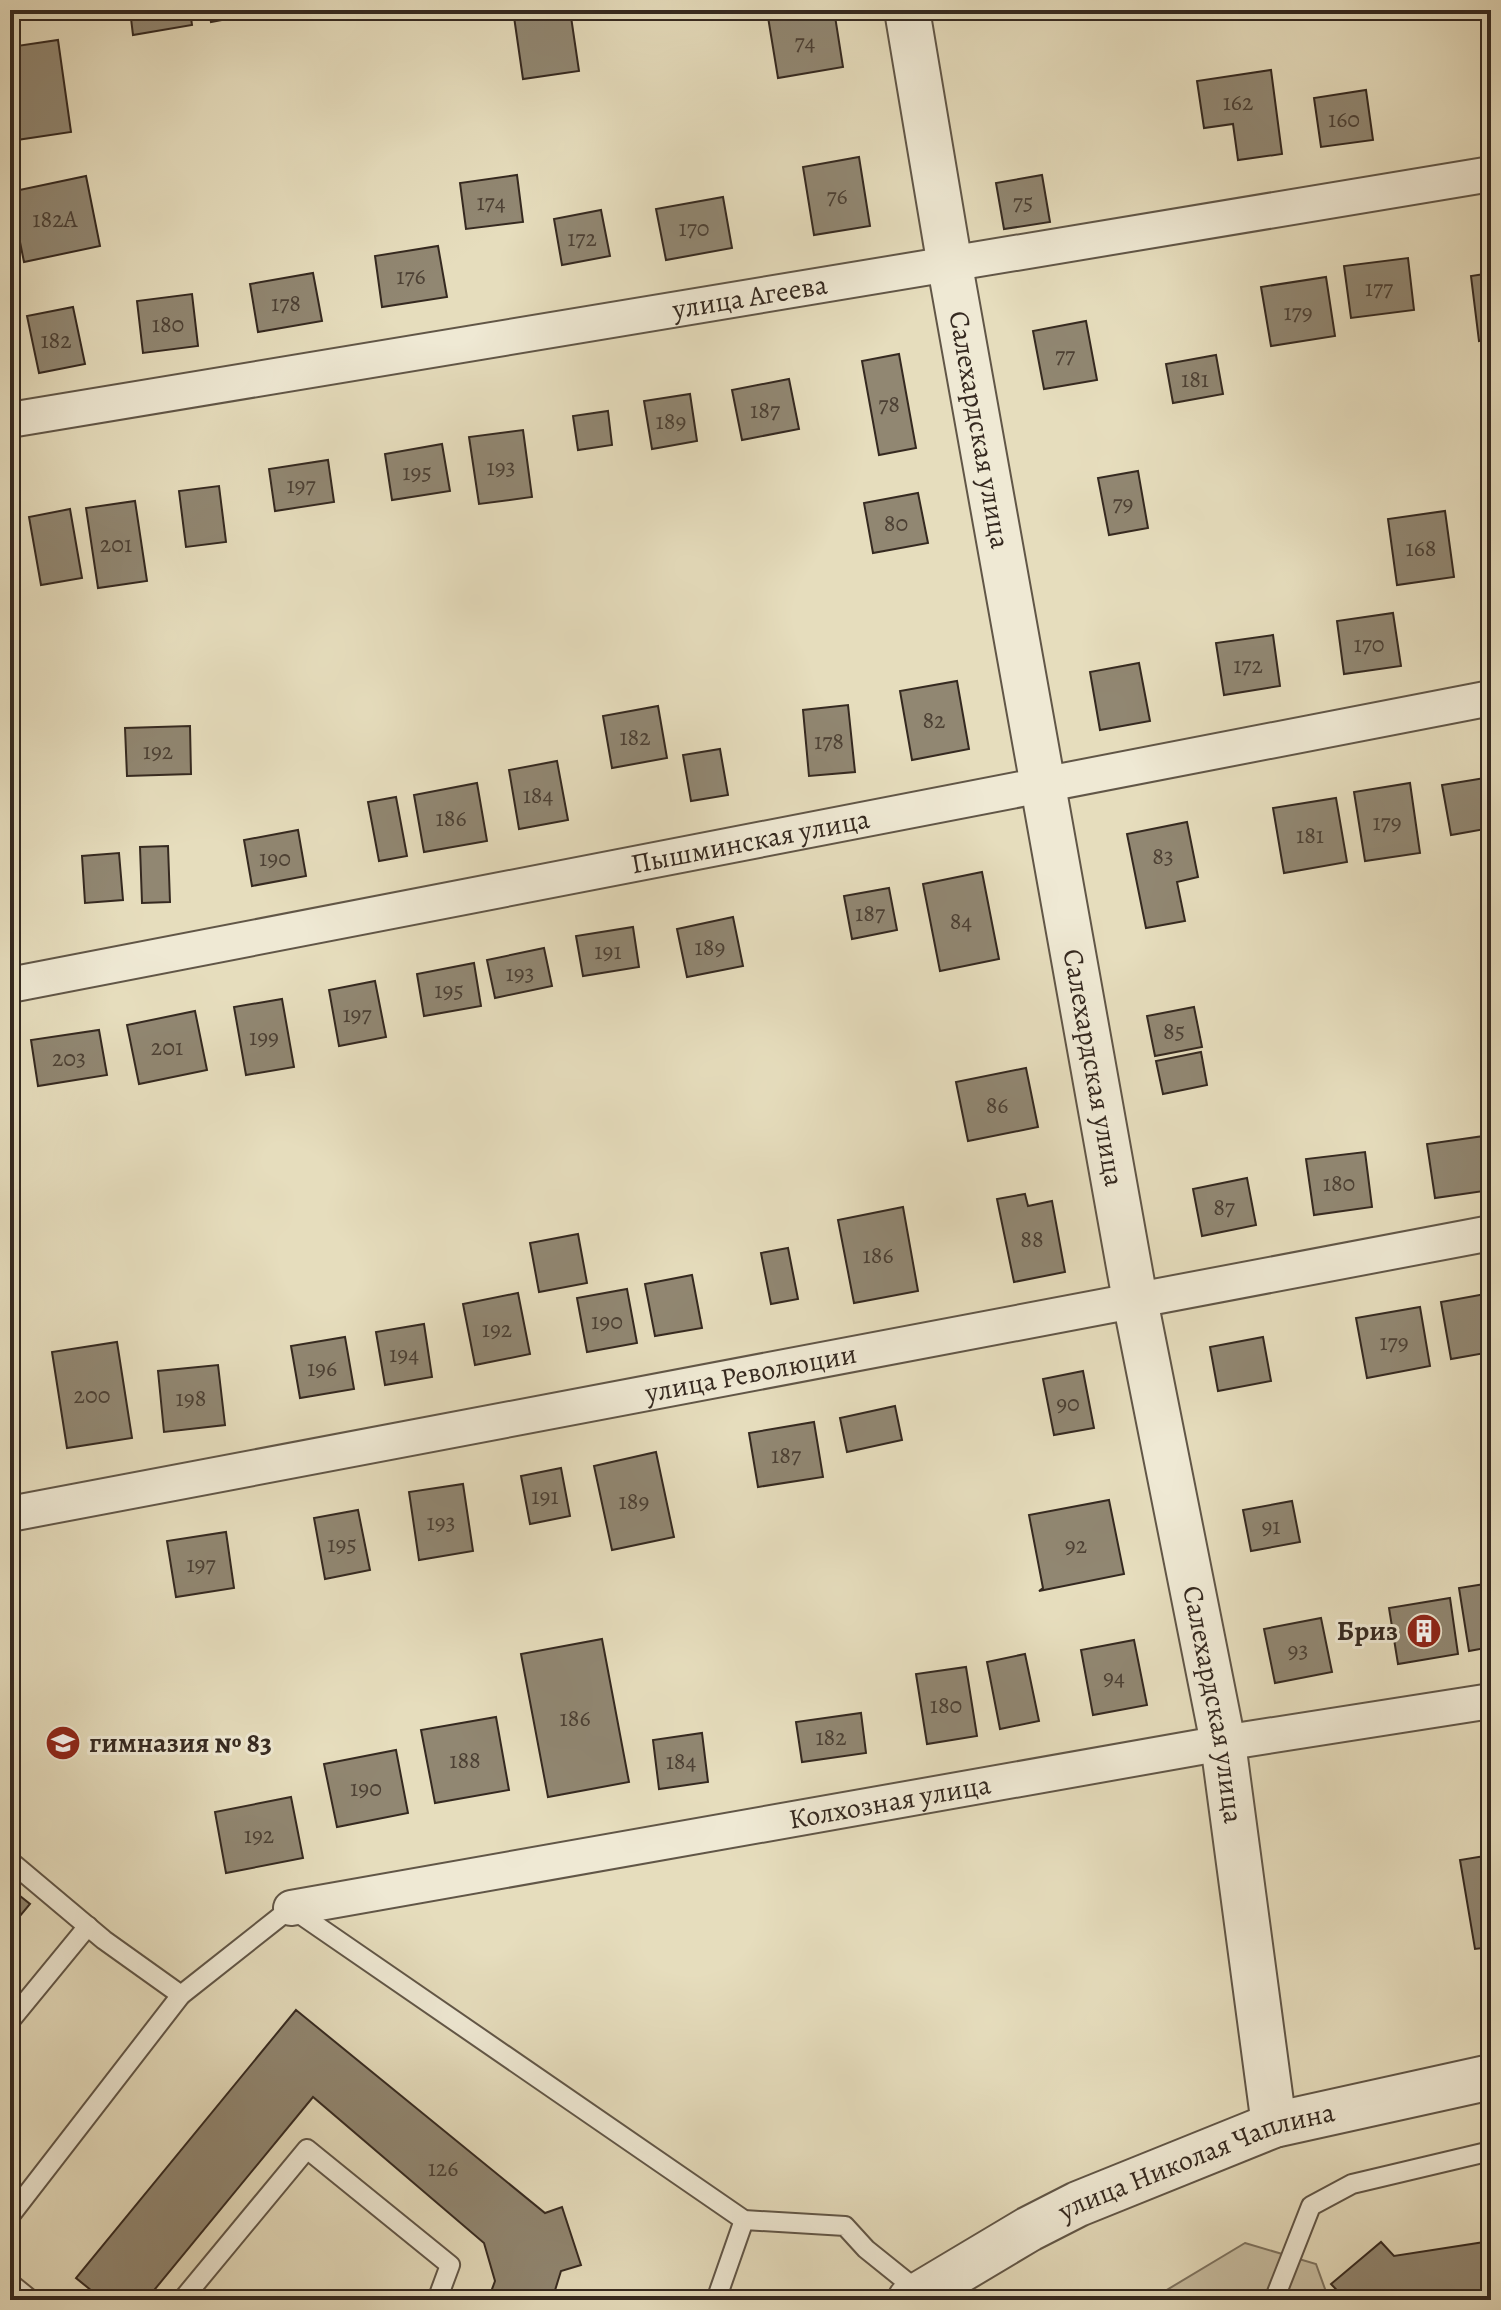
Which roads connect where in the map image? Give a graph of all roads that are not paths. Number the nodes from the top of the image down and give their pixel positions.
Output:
1 (907, 10) edge
2 (1491, 174) edge
3 (950, 266) junction
4 (10, 420) edge
5 (1491, 698) edge
6 (1043, 786) junction
7 (10, 985) edge
8 (1491, 1233) edge
9 (1135, 1300) junction
10 (10, 1514) edge
11 (1491, 1701) edge
12 (1223, 1743) junction
13 (10, 1861) edge
14 (291, 1908) junction
15 (88, 1926) junction
16 (181, 1995) junction
17 (10, 2021) edge
18 (1491, 2077) edge
19 (1274, 2125) junction
20 (1491, 2151) edge
21 (10, 2216) edge
22 (744, 2220) junction
23 (10, 2283) edge
24 (917, 2298) edge
25 (31, 2300) edge
26 (182, 2300) edge
27 (437, 2300) edge
28 (716, 2300) edge
29 (1274, 2300) edge

1 - 3 street, Салехардская улица
2 - 3 street, улица Агеева
3 - 4 street, улица Агеева
3 - 6 street, Салехардская улица
5 - 6 street, Пышминская улица
6 - 7 street, Пышминская улица
6 - 9 street, Салехардская улица
8 - 9 street, улица Революции
9 - 10 street, улица Революции
9 - 12 street, Салехардская улица
11 - 12 street, Колхозная улица
12 - 14 street, Колхозная улица
12 - 19 street, Салехардская улица
13 - 15 lane
14 - 16 lane
14 - 22 lane
15 - 16 lane
15 - 17 lane
16 - 21 lane
18 - 19 street, улица Николая Чаплина
19 - 24 street, улица Николая Чаплина
20 - 29 lane
22 - 24 lane
22 - 28 lane
23 - 25 lane
26 - 27 lane

